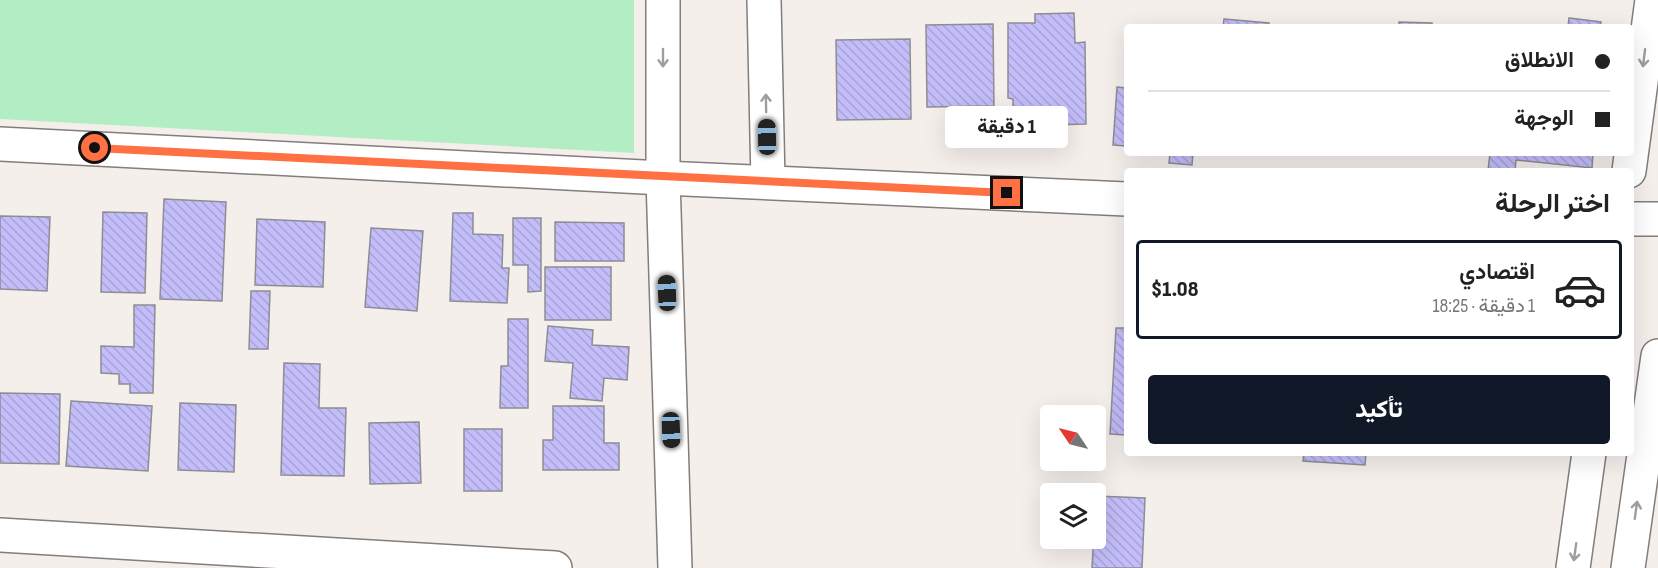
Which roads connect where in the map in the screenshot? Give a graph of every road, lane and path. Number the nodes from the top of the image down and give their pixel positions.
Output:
1 (663, 0) edge
2 (764, 0) edge
3 (1652, 0) edge
4 (1634, 134) edge
5 (0, 144) edge
6 (663, 178) junction
7 (768, 182) junction
8 (1124, 199) edge
9 (1634, 219) edge
10 (1658, 219) edge
11 (1658, 356) edge
12 (1589, 456) edge
13 (0, 535) edge
14 (555, 568) edge
15 (675, 568) edge
16 (1573, 568) edge
17 (1628, 568) edge

1 -> 6 street
7 -> 2 street
3 -> 4 street
5 - 6 street
6 - 7 street
6 - 15 street
7 - 8 street
9 - 10 street
17 -> 11 street
12 -> 16 street
13 - 14 street

